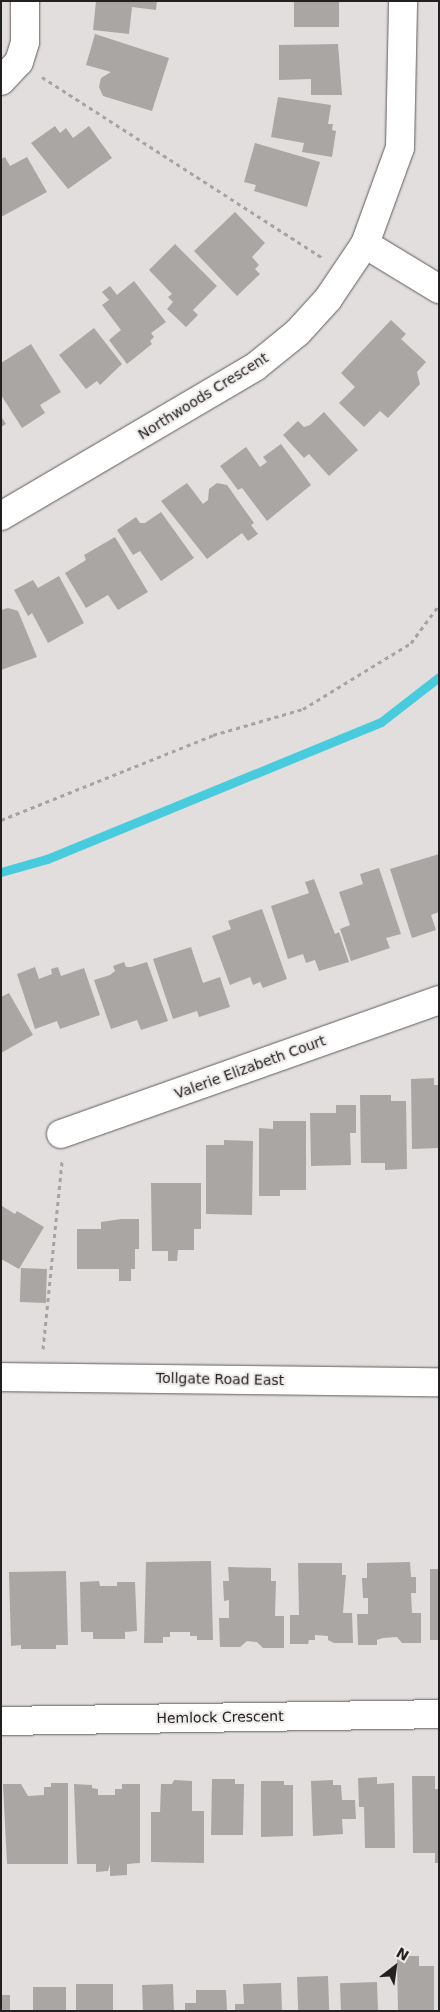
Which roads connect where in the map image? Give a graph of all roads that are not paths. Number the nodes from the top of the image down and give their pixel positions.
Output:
1 (25, 1) edge
2 (403, 1) edge
3 (10, 72) edge
4 (365, 244) junction
5 (439, 289) edge
6 (1, 516) edge
7 (439, 1000) edge
8 (61, 1134) road end
9 (1, 1377) edge
10 (439, 1382) edge
11 (439, 1714) edge
12 (1, 1721) edge

1 - 3 street
2 - 4 street, Northwoods Crescent
4 - 5 street
4 - 6 street, Northwoods Crescent
7 - 8 street, Valerie Elizabeth Court
9 - 10 street, Tollgate Road East
11 - 12 street, Hemlock Crescent

